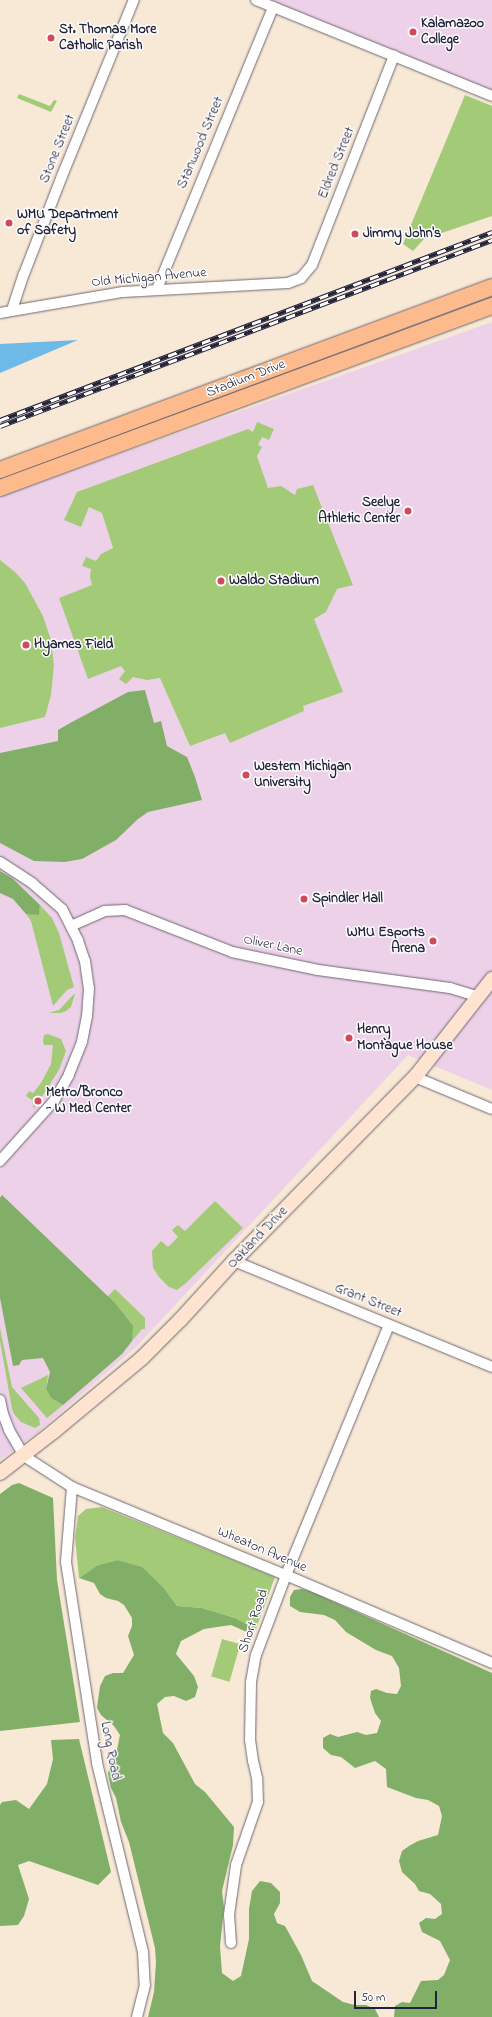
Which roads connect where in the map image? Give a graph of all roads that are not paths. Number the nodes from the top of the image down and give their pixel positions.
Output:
1 (134, 0) edge
2 (256, 0) edge
3 (273, 7) junction
4 (394, 56) junction
5 (492, 96) edge
6 (301, 278) joint
7 (492, 287) edge
8 (157, 289) junction
9 (492, 306) edge
10 (12, 310) junction
11 (0, 313) edge
12 (1, 467) edge
13 (0, 488) edge
14 (0, 862) edge
15 (71, 926) junction
16 (492, 979) edge
17 (478, 996) junction
18 (415, 1078) junction
19 (492, 1109) edge
20 (0, 1161) edge
21 (234, 1261) junction
22 (389, 1325) junction
23 (492, 1367) edge
24 (0, 1400) edge
25 (1, 1415) edge
26 (24, 1456) junction
27 (0, 1473) edge
28 (72, 1487) junction
29 (286, 1575) junction
30 (492, 1663) edge
31 (231, 1943) dead end
32 (138, 2017) edge

1 - 10 street, Stone Street
2 - 3 street
3 - 4 street
3 - 8 street, Stanwood Street
4 - 5 street
4 - 6 street, Eldred Street
6 - 8 street, Old Michigan Avenue
7 - 12 main road, Stadium Drive
8 - 10 street, Old Michigan Avenue
9 - 13 main road, Stadium Drive
10 - 11 street, Old Michigan Avenue
14 - 15 street
15 - 17 street, Oliver Lane
15 - 20 street
16 - 17 main road, Oakland Drive
17 - 18 main road, Oakland Drive
18 - 19 street
18 - 21 main road, Oakland Drive
21 - 22 street, Grant Street
21 - 26 main road, Oakland Drive
22 - 23 street, Grant Street
22 - 29 street, Short Road
24 - 25 street
25 - 26 street
26 - 27 main road, Oakland Drive
26 - 28 street, Wheaton Avenue
28 - 29 street, Wheaton Avenue
28 - 32 street, Long Road
29 - 30 street, Wheaton Avenue
29 - 31 street, Short Road

